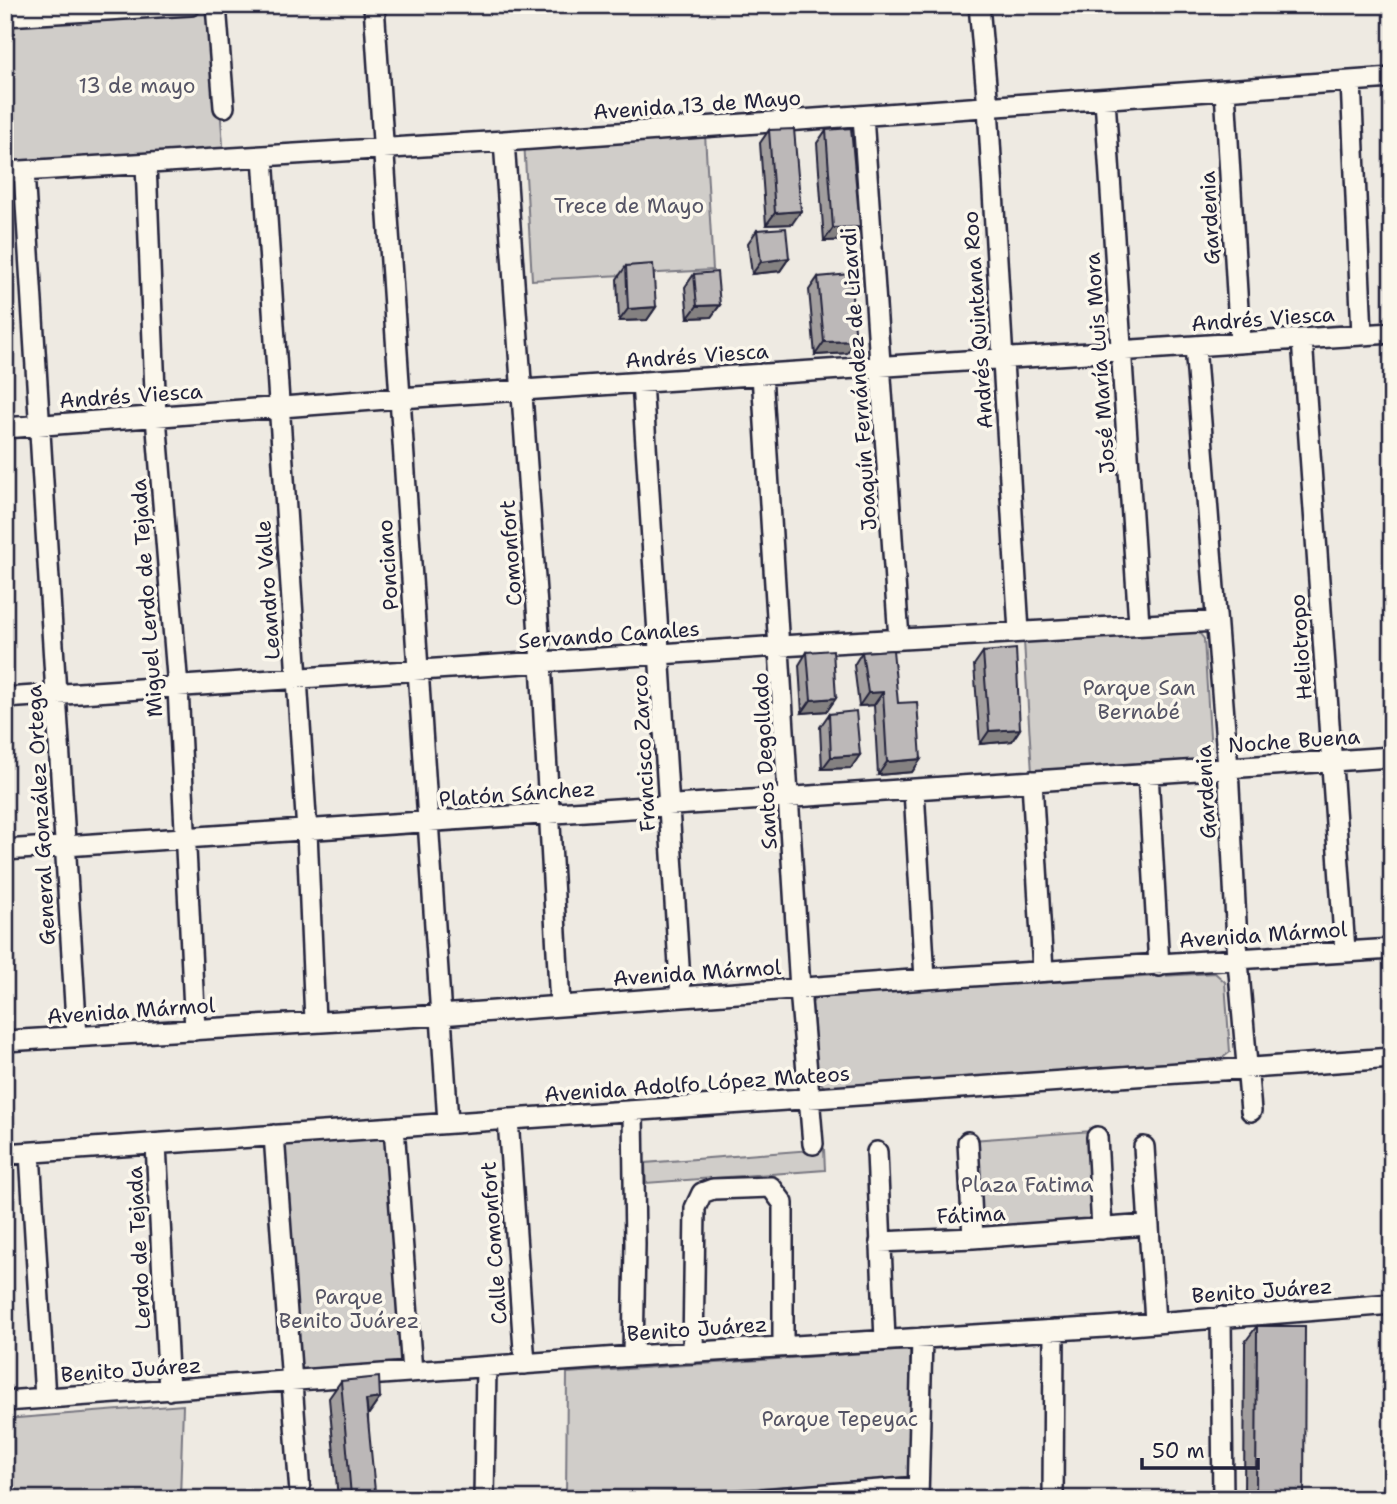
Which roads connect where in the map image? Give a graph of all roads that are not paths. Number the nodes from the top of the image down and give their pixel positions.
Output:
1 (191, 5) edge
2 (216, 5) edge
3 (374, 5) edge
4 (979, 5) edge
5 (5, 16) edge
6 (1392, 79) edge
7 (1351, 81) junction
8 (1225, 90) junction
9 (1105, 99) junction
10 (224, 107) dead end
11 (988, 107) junction
12 (863, 116) junction
13 (504, 141) junction
14 (384, 149) junction
15 (263, 156) junction
16 (146, 164) junction
17 (15, 171) edge
18 (1392, 333) edge
19 (1362, 335) junction
20 (1302, 339) junction
21 (1240, 343) junction
22 (1195, 346) junction
23 (1121, 351) junction
24 (1003, 358) junction
25 (881, 366) junction
26 (762, 374) junction
27 (642, 382) junction
28 (522, 390) junction
29 (400, 398) junction
30 (278, 408) junction
31 (156, 417) junction
32 (41, 425) junction
33 (5, 428) edge
34 (1216, 621) junction
35 (1139, 624) junction
36 (1019, 632) junction
37 (899, 639) junction
38 (780, 646) junction
39 (661, 654) junction
40 (541, 663) junction
41 (418, 671) junction
42 (297, 679) junction
43 (178, 688) junction
44 (57, 695) junction
45 (5, 698) edge
46 (1392, 757) edge
47 (1333, 761) junction
48 (1228, 768) junction
49 (1148, 773) junction
50 (1032, 781) junction
51 (914, 790) junction
52 (790, 798) junction
53 (670, 806) junction
54 (550, 815) junction
55 (425, 824) junction
56 (307, 832) junction
57 (185, 839) junction
58 (65, 846) junction
59 (5, 850) edge
60 (1392, 949) edge
61 (1345, 951) junction
62 (1238, 961) junction
63 (1159, 966) junction
64 (1043, 971) junction
65 (925, 979) junction
66 (800, 989) junction
67 (681, 997) junction
68 (560, 1005) junction
69 (440, 1015) junction
70 (315, 1021) junction
71 (195, 1030) junction
72 (77, 1037) junction
73 (5, 1041) edge
74 (1392, 1058) edge
75 (1247, 1068) junction
76 (809, 1099) junction
77 (1251, 1111) dead end
78 (633, 1114) junction
79 (508, 1119) junction
80 (447, 1122) junction
81 (394, 1128) junction
82 (274, 1135) junction
83 (1097, 1137) dead end
84 (968, 1142) dead end
85 (813, 1144) dead end
86 (156, 1145) junction
87 (1144, 1147) dead end
88 (877, 1152) dead end
89 (30, 1153) junction
90 (5, 1154) edge
91 (1148, 1225) junction
92 (1102, 1229) junction
93 (973, 1238) junction
94 (880, 1242) junction
95 (1392, 1304) edge
96 (1221, 1317) junction
97 (1155, 1322) junction
98 (1054, 1330) junction
99 (922, 1338) junction
100 (885, 1340) junction
101 (783, 1346) junction
102 (693, 1353) junction
103 (633, 1356) junction
104 (525, 1364) junction
105 (486, 1367) junction
106 (412, 1372) junction
107 (291, 1381) junction
108 (169, 1390) junction
109 (45, 1398) junction
110 (5, 1401) edge
111 (300, 1493) dead end
112 (918, 1493) edge
113 (484, 1499) edge
114 (763, 1499) edge
115 (1053, 1499) edge
116 (1223, 1499) edge

1 - 5 street
2 - 10 street
3 - 14 street, Ponciano
4 - 11 street, Andrés Quintana Roo
6 - 7 street, Avenida 13 de Mayo
7 - 8 street, Avenida 13 de Mayo
7 - 19 street
8 - 9 street, Avenida 13 de Mayo
8 - 21 street, Gardenia
9 - 11 street, Avenida 13 de Mayo
9 - 23 street, José María Luis Mora
11 - 12 street, Avenida 13 de Mayo
11 - 24 street, Andrés Quintana Roo
12 - 13 street, Avenida 13 de Mayo
12 - 25 street, Joaquín Fernández de Lizardi
13 - 14 street, Avenida 13 de Mayo
13 - 28 street, Comonfort
14 - 15 street, Avenida 13 de Mayo
14 - 29 street, Ponciano
15 - 16 street, Avenida 13 de Mayo
15 - 30 street, Leandro Valle
16 - 17 street, Avenida 13 de Mayo
16 - 31 street, Miguel Lerdo de Tejada
17 - 32 street, General González Ortega
18 - 19 street, Andrés Viesca
19 - 20 street, Andrés Viesca
20 - 21 street, Andrés Viesca
20 - 47 street, Heliotropo
21 - 22 street, Andrés Viesca
22 - 23 street, Andrés Viesca
22 - 34 street, Gardenia
23 - 24 street, Andrés Viesca
23 - 35 street, José María Luis Mora
24 - 25 street, Andrés Viesca
24 - 36 street, Andrés Quintana Roo
25 - 26 street, Andrés Viesca
25 - 37 street, Joaquín Fernández de Lizardi
26 - 27 street, Andrés Viesca
26 - 38 street, Santos Degollado
27 - 28 street, Andrés Viesca
27 - 39 street, Francisco Zarco
28 - 29 street, Andrés Viesca
28 - 40 street, Comonfort
29 - 30 street, Andrés Viesca
29 - 41 street, Ponciano
30 - 31 street, Andrés Viesca
30 - 42 street, Leandro Valle
31 - 32 street, Andrés Viesca
31 - 43 street, Miguel Lerdo de Tejada
32 - 33 street, Andrés Viesca
32 - 44 street, General González Ortega
34 - 35 street, Servando Canales
34 - 48 street, Gardenia
35 - 36 street, Servando Canales
36 - 37 street, Servando Canales
37 - 38 street, Servando Canales
38 - 39 street, Servando Canales
38 - 52 street, Santos Degollado
39 - 40 street, Servando Canales
39 - 53 street, Francisco Zarco
40 - 41 street, Servando Canales
40 - 54 street, Comonfort
41 - 42 street, Servando Canales
41 - 55 street, Ponciano
42 - 43 street, Servando Canales
42 - 56 street, Leandro Valle
43 - 44 street, Servando Canales
43 - 57 street, Miguel Lerdo de Tejada
44 - 45 street, Servando Canales
44 - 58 street, General González Ortega
46 - 47 street, Noche Buena
47 - 48 street, Noche Buena
47 - 61 street, Heliotropo
48 - 49 street, Noche Buena
48 - 62 street, Gardenia
49 - 50 street, Noche Buena
49 - 63 street
50 - 51 street, Platón Sánchez
50 - 64 street
51 - 52 street, Platón Sánchez
51 - 65 street
52 - 53 street, Platón Sánchez
52 - 66 street, Santos Degollado
53 - 54 street, Platón Sánchez
53 - 67 street, Francisco Zarco
54 - 55 street, Platón Sánchez
54 - 68 street, Comonfort
55 - 56 street, Platón Sánchez
55 - 69 street, Ponciano
56 - 57 street, Platón Sánchez
56 - 70 street, Leandro Valle
57 - 58 street, Platón Sánchez
57 - 71 street, Miguel Lerdo de Tejada
58 - 59 street, Platón Sánchez
58 - 72 street, General González Ortega
60 - 61 street, Avenida Mármol
61 - 62 street, Avenida Mármol
62 - 63 street, Avenida Mármol
62 - 75 street, Gardenia
63 - 64 street, Avenida Mármol
64 - 65 street, Avenida Mármol
65 - 66 street, Avenida Mármol
66 - 67 street, Avenida Mármol
66 - 76 street, Santos Degollado
67 - 68 street, Avenida Mármol
68 - 69 street, Avenida Mármol
69 - 70 street, Avenida Mármol
69 - 80 street, Ponciano
70 - 71 street, Avenida Mármol
71 - 72 street, Avenida Mármol
72 - 73 street, Avenida Mármol
74 - 75 street, Avenida Adolfo López Mateos
75 - 76 street, Avenida Adolfo López Mateos
75 - 77 street, Gardenia
76 - 78 street, Avenida Adolfo López Mateos
76 - 85 street, Santos Degollado
78 - 79 street, Avenida Adolfo López Mateos
78 - 103 street
79 - 80 street, Avenida Adolfo López Mateos
79 - 104 street, Calle Comonfort
80 - 81 street, Avenida Adolfo López Mateos
81 - 82 street, Avenida Adolfo López Mateos
81 - 106 street
82 - 86 street, Avenida Adolfo López Mateos
82 - 107 street
83 - 92 street
84 - 93 street
86 - 89 street, Avenida Adolfo López Mateos
86 - 108 street, Lerdo de Tejada
87 - 91 street
88 - 94 street
89 - 90 street, Avenida Adolfo López Mateos
89 - 109 street
91 - 92 street, Fátima
91 - 97 street
92 - 93 street, Fátima
93 - 94 street, Fátima
94 - 100 street
95 - 96 street, Benito Juárez
96 - 97 street, Benito Juárez
96 - 116 street
97 - 98 street, Benito Juárez
98 - 99 street, Benito Juárez
98 - 115 street
99 - 100 street, Benito Juárez
99 - 112 street
100 - 101 street, Benito Juárez
101 - 102 street, Benito Juárez
101 - 102 street
102 - 103 street, Benito Juárez
103 - 104 street, Benito Juárez
104 - 105 street, Benito Juárez
105 - 106 street, Benito Juárez
105 - 113 street
106 - 107 street, Benito Juárez
107 - 108 street, Benito Juárez
107 - 111 street
108 - 109 street, Benito Juárez
109 - 110 street, Benito Juárez
112 - 114 street

